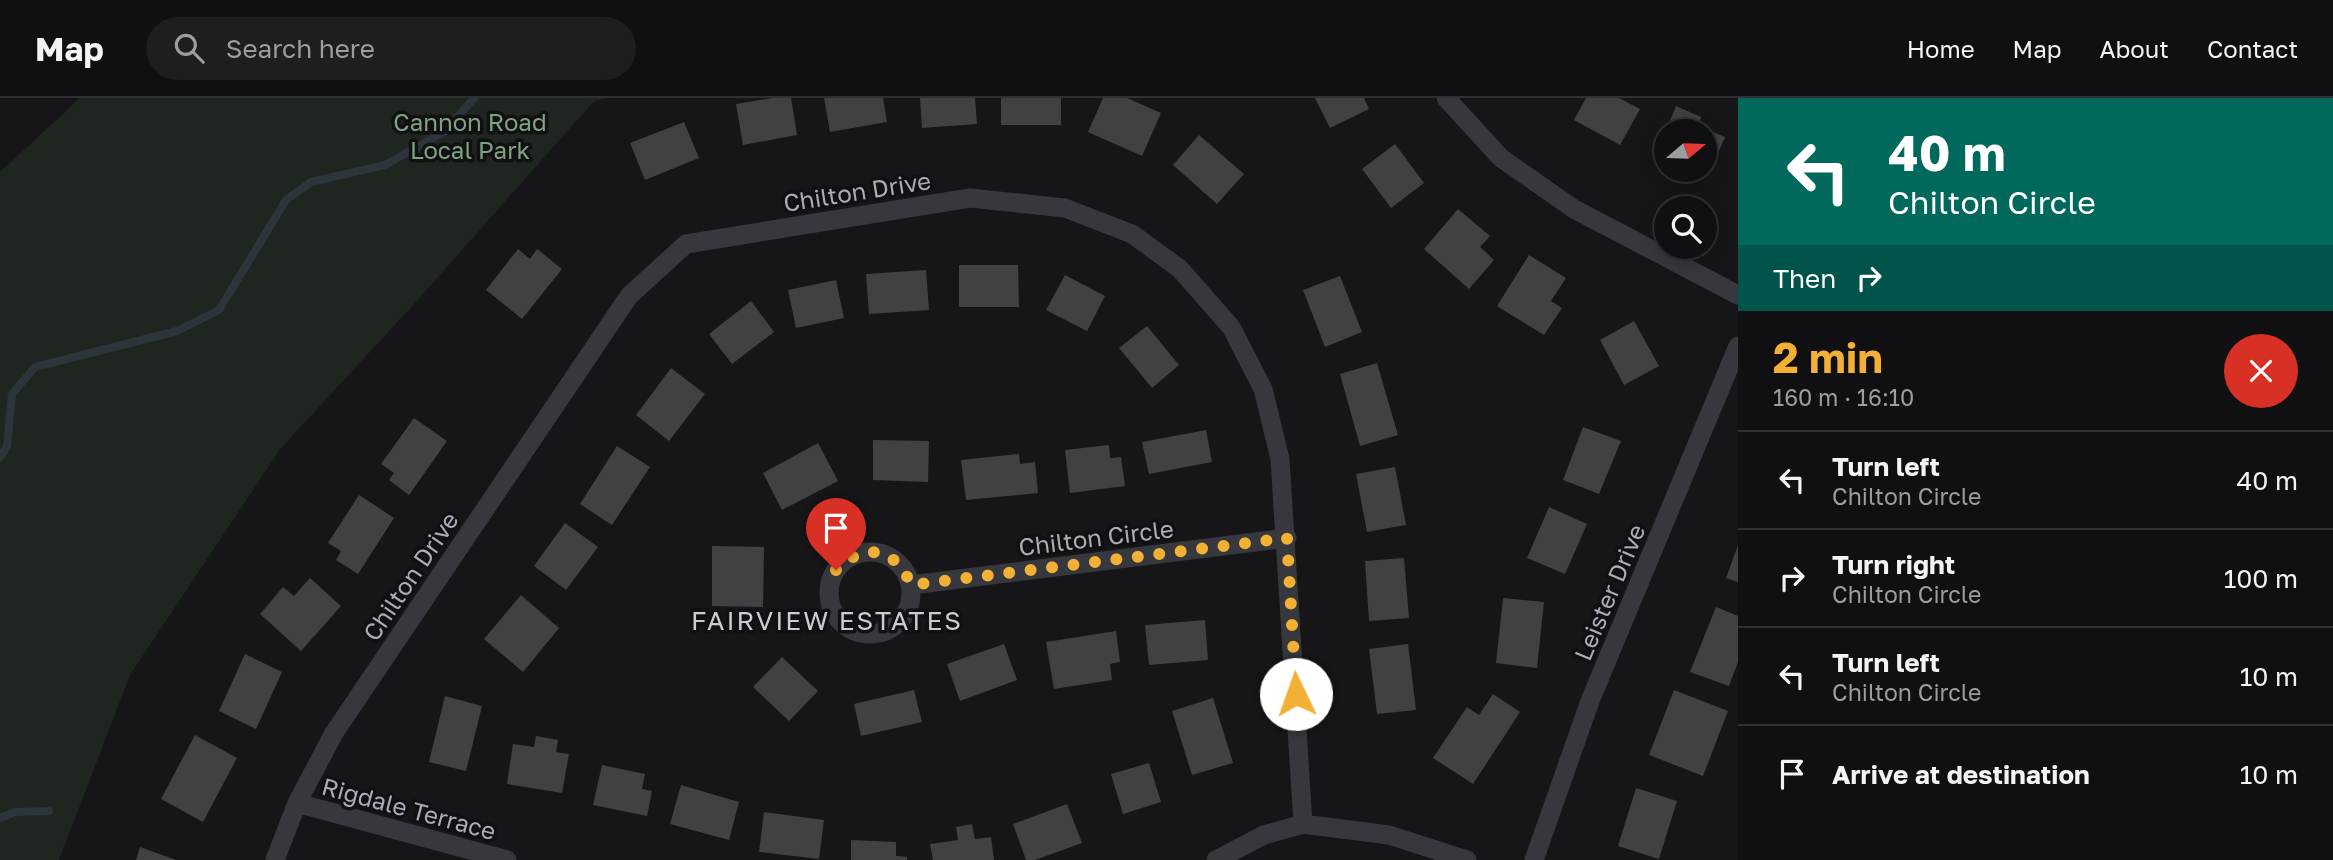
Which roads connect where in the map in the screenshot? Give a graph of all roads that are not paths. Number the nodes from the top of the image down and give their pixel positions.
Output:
1 (1446, 98) edge
2 (1738, 295) edge
3 (1738, 346) edge
4 (1287, 538) junction
5 (911, 585) junction
6 (297, 803) junction
7 (1303, 824) junction
8 (275, 860) edge
9 (507, 860) edge
10 (1216, 860) edge
11 (1467, 860) edge
12 (1534, 860) edge

1 - 2 street
3 - 12 street, Leister Drive
4 - 5 street, Chilton Circle
4 - 6 street, Chilton Drive
4 - 7 street, Chilton Drive
5 - 5 street
6 - 8 street, Chilton Drive
6 - 9 street, Rigdale Terrace
7 - 10 street
7 - 11 street

